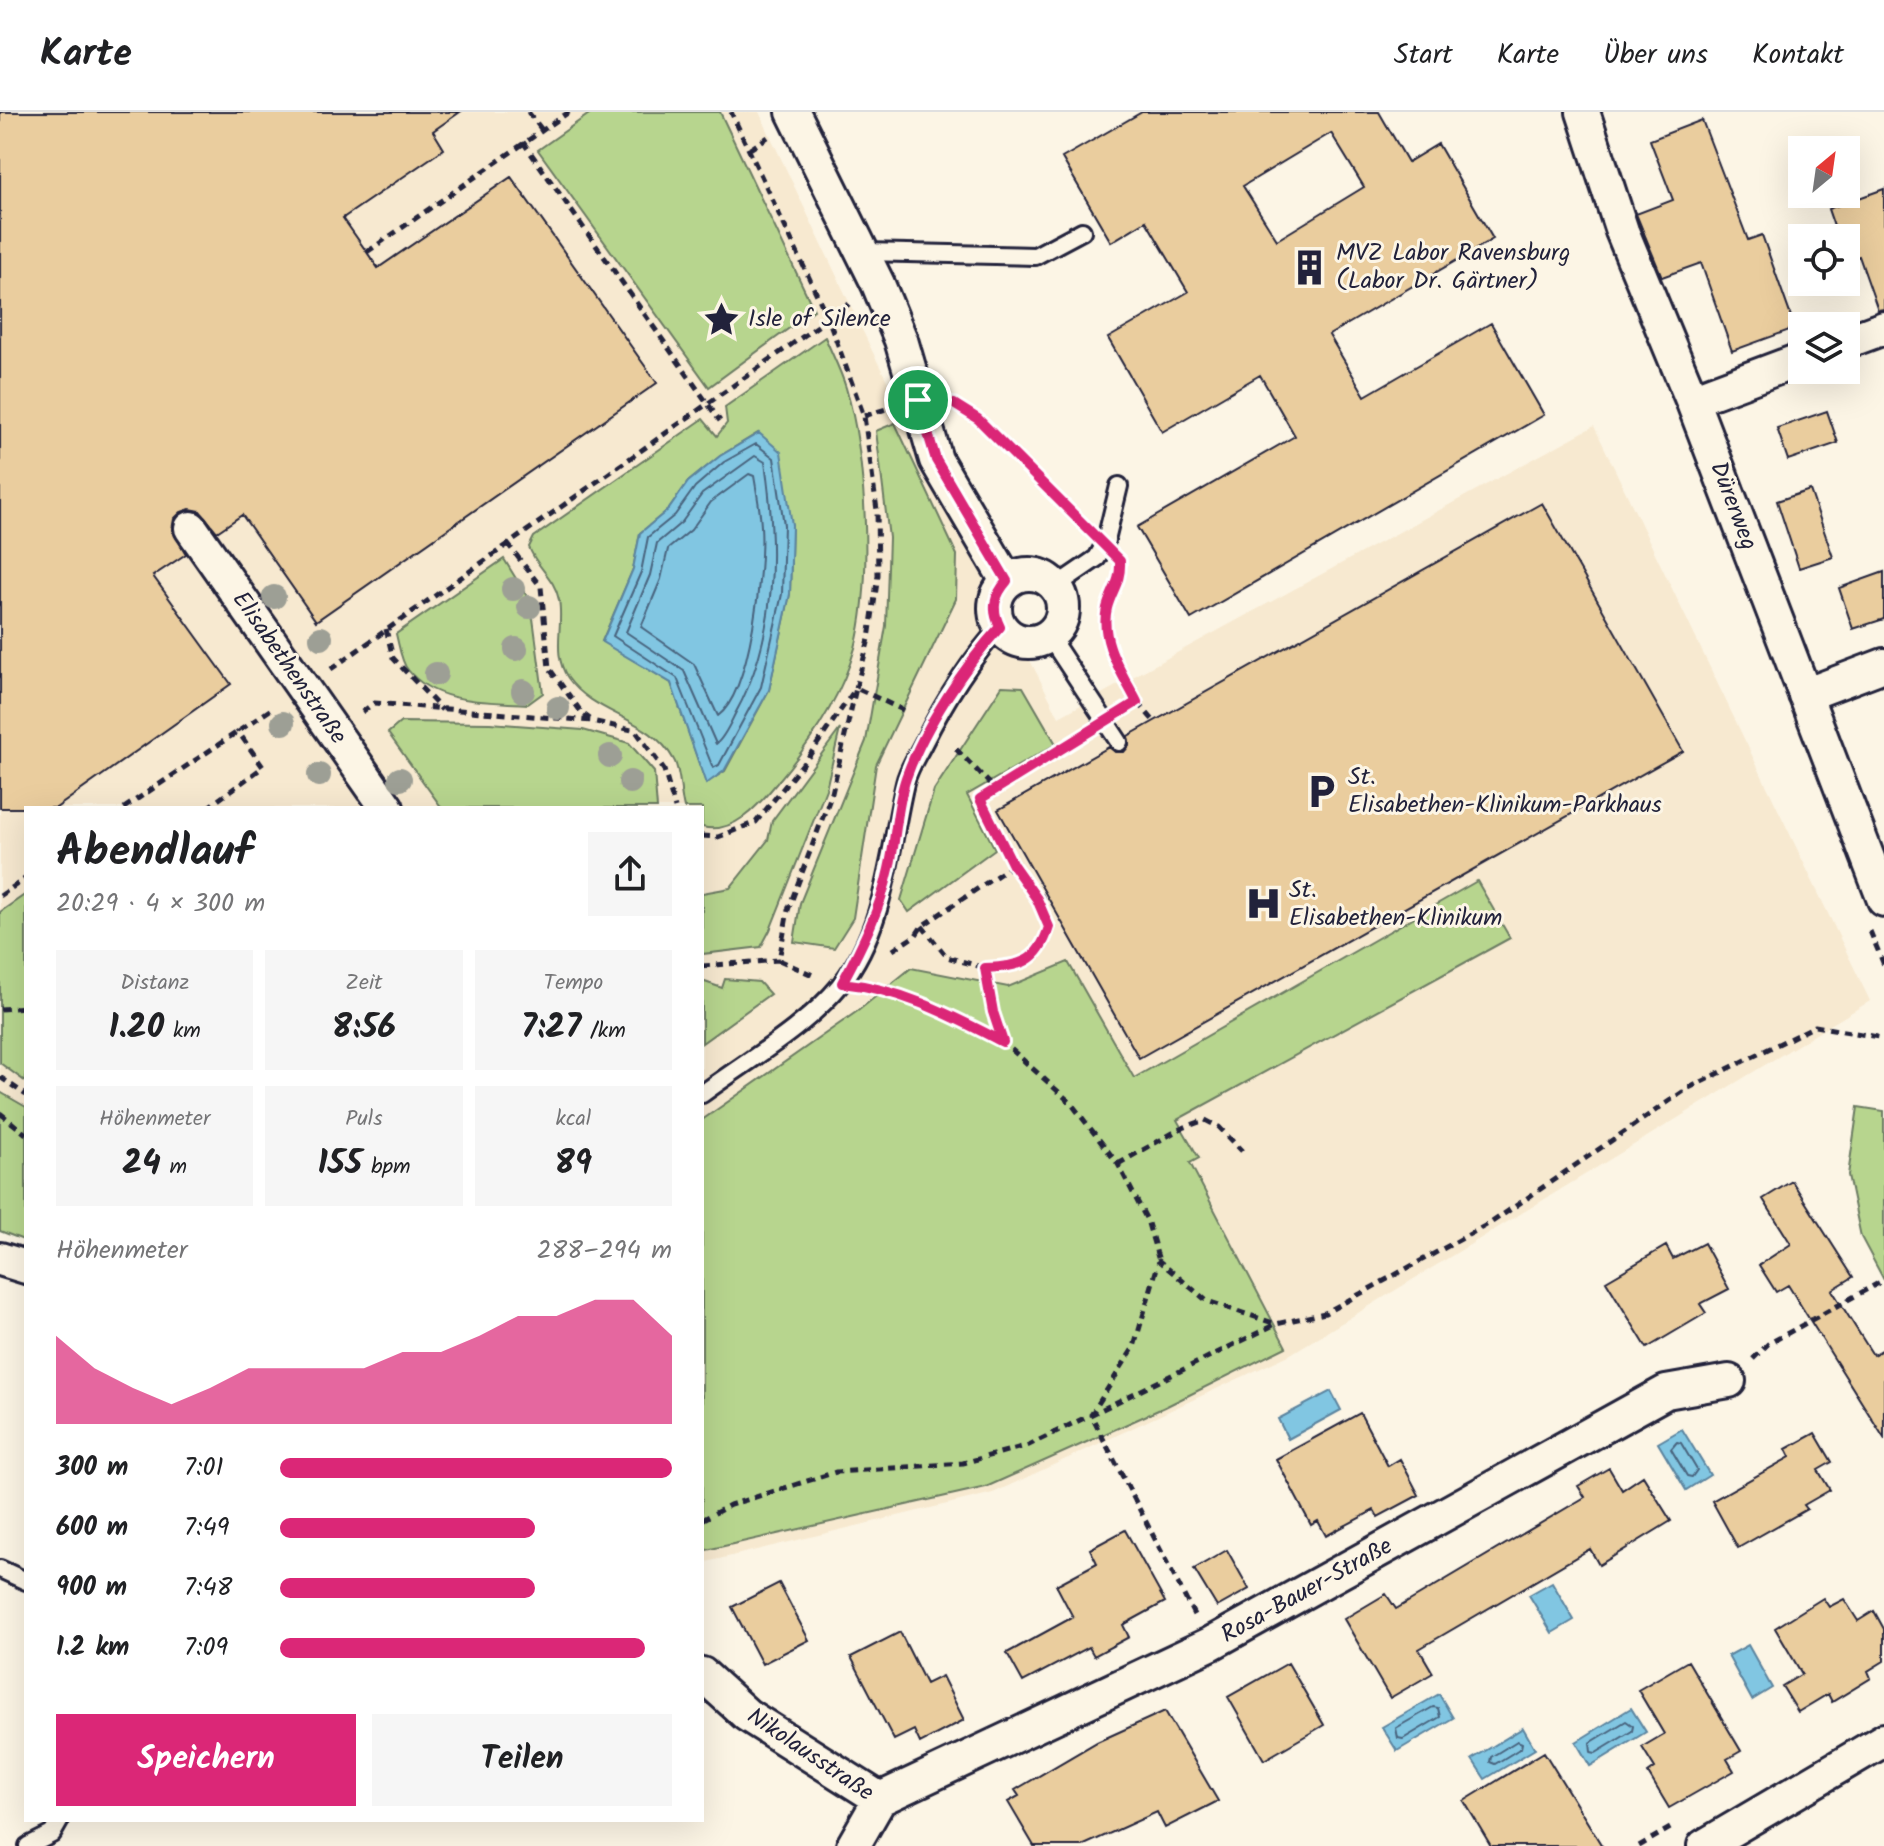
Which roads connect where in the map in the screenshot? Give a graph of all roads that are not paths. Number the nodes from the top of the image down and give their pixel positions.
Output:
1 (793, 112) edge
2 (1590, 114) edge
3 (1082, 231) dead end
4 (864, 252) junction
5 (1884, 328) edge
6 (1860, 337) edge
7 (1788, 364) edge
8 (1692, 400) junction
9 (1119, 486) dead end
10 (191, 528) dead end
11 (1007, 581) junction
12 (1056, 586) junction
13 (1000, 627) junction
14 (1049, 636) junction
15 (1884, 665) edge
16 (1805, 695) junction
17 (1119, 742) dead end
18 (386, 806) edge
19 (1884, 900) edge
20 (704, 1093) edge
21 (0, 1259) edge
22 (24, 1266) edge
23 (1729, 1381) road end
24 (0, 1569) edge
25 (24, 1580) edge
26 (704, 1676) edge
27 (1884, 1740) edge
28 (880, 1799) junction
29 (56, 1827) edge
30 (28, 1846) edge
31 (853, 1846) edge
32 (1704, 1846) edge

1 - 4 street
2 - 8 street, Dürerweg
3 - 4 lane
4 - 11 street
5 - 6 street
7 - 8 street
8 - 16 street, Dürerweg
9 - 12 lane
10 - 18 street, Elisabethenstraße
11 - 12 street
11 - 13 street
12 - 14 street
13 - 14 street
13 - 20 lane
14 - 17 lane
15 - 16 street
16 - 19 street, Dürerweg
21 - 22 street
23 - 28 street, Rosa-Bauer-Straße
24 - 25 lane
26 - 28 street, Nikolausstraße
27 - 32 street
28 - 31 street, Nikolausstraße
29 - 30 lane

